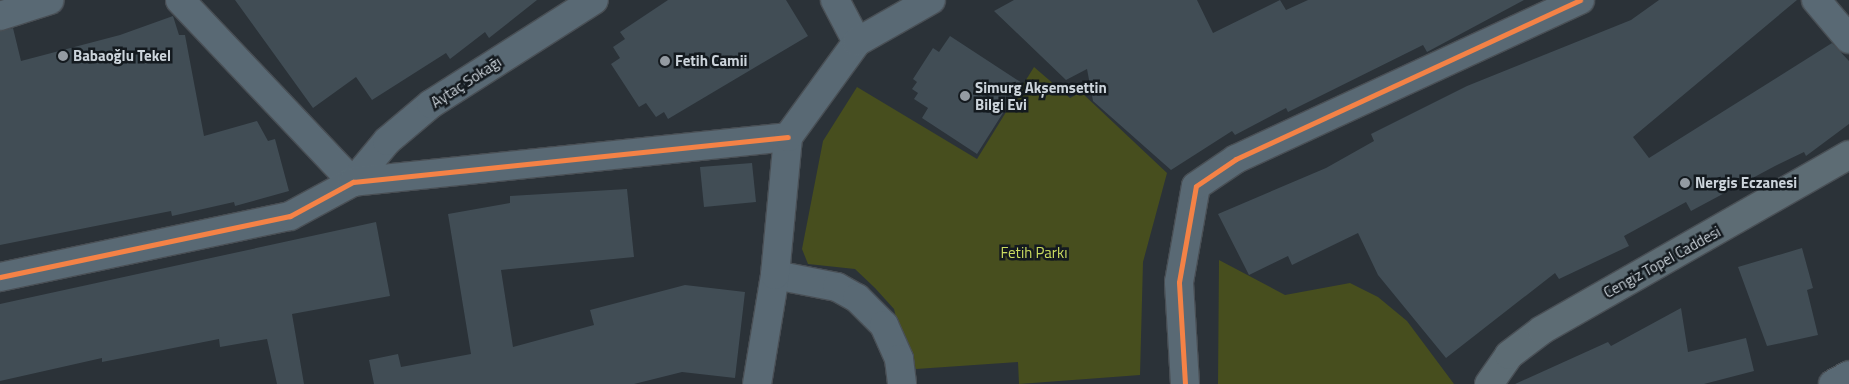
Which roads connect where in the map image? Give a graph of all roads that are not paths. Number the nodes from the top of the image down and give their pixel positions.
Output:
1 (50, 0) edge
2 (180, 0) edge
3 (594, 0) edge
4 (835, 0) edge
5 (931, 0) edge
6 (1580, 0) edge
7 (1816, 0) edge
8 (0, 16) edge
9 (1849, 39) edge
10 (857, 42) junction
11 (788, 137) junction
12 (1849, 156) edge
13 (353, 182) junction
14 (775, 275) junction
15 (0, 277) edge
16 (1849, 375) edge
17 (757, 384) edge
18 (902, 384) edge
19 (1185, 384) edge
20 (1489, 384) edge
21 (1833, 384) edge

1 - 8 street
2 - 13 street
3 - 13 street, Aytaç Sokağı
4 - 10 street
5 - 10 street
6 - 19 street
7 - 9 street
10 - 11 street
11 - 13 street
11 - 14 street
12 - 20 main road, Cengiz Topel Caddesi
13 - 15 street
14 - 17 street
14 - 18 street
16 - 21 street

